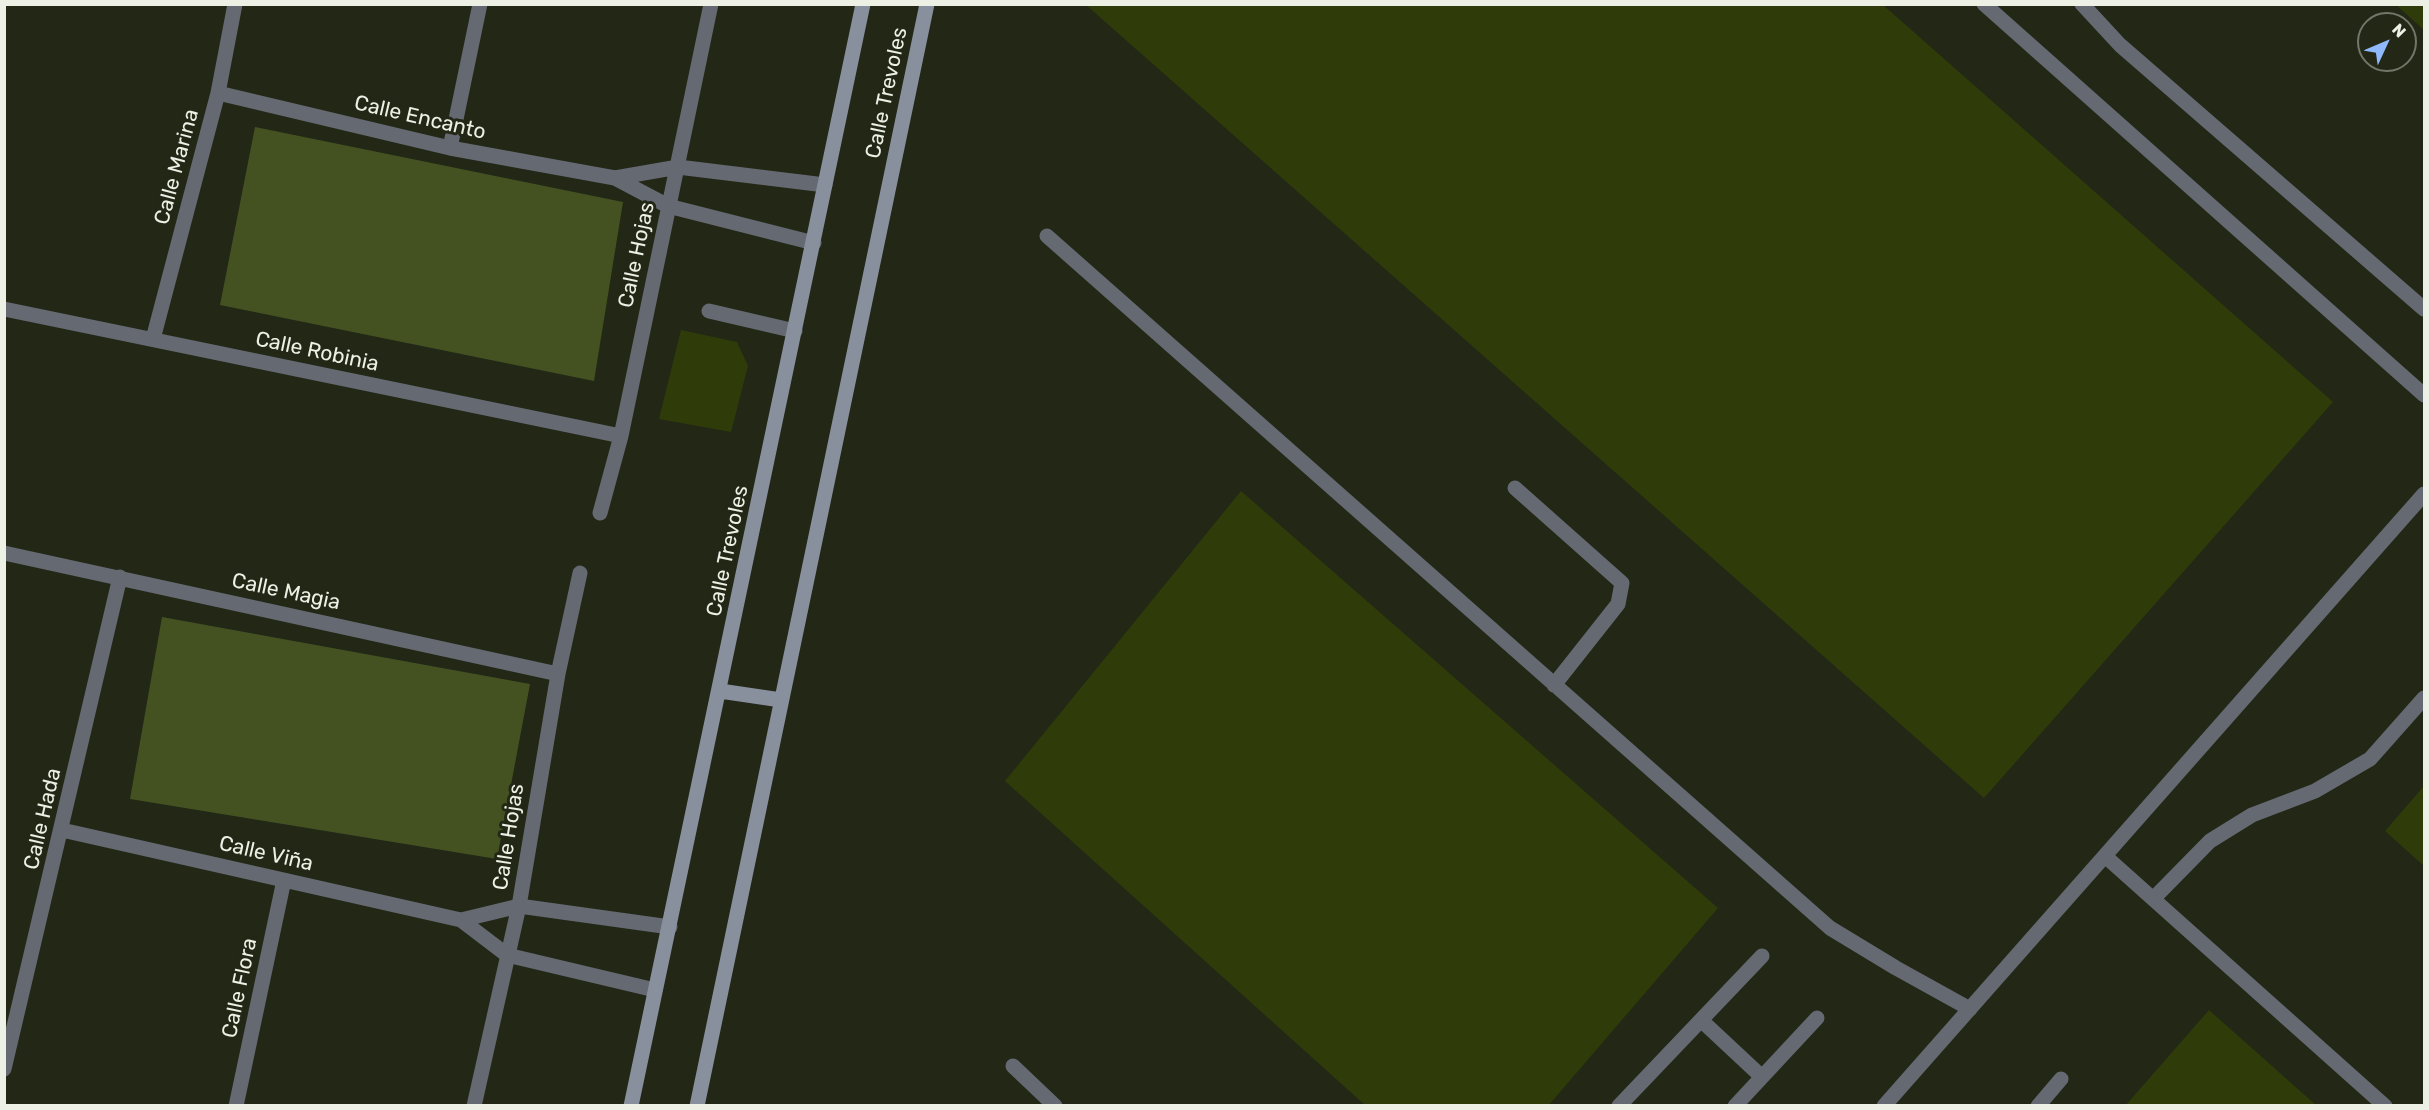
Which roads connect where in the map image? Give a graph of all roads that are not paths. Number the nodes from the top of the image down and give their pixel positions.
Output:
1 (235, 4) edge
2 (480, 4) edge
3 (711, 4) edge
4 (863, 4) edge
5 (927, 4) edge
6 (1984, 4) edge
7 (2082, 4) edge
8 (218, 93) junction
9 (450, 148) junction
10 (678, 167) junction
11 (615, 178) junction
12 (825, 185) junction
13 (669, 206) junction
14 (1047, 236) dead end
15 (814, 243) junction
16 (4, 309) edge
17 (2424, 309) edge
18 (709, 311) dead end
19 (795, 331) junction
20 (153, 339) junction
21 (2424, 395) edge
22 (621, 436) junction
23 (1515, 488) dead end
24 (2424, 494) edge
25 (600, 513) dead end
26 (4, 553) edge
27 (580, 573) dead end
28 (120, 578) junction
29 (558, 674) junction
30 (1554, 685) junction
31 (720, 691) junction
32 (2424, 698) edge
33 (781, 700) junction
34 (62, 830) junction
35 (2105, 856) junction
36 (284, 880) junction
37 (2152, 899) junction
38 (519, 906) junction
39 (461, 920) junction
40 (670, 927) junction
41 (507, 955) junction
42 (1762, 956) dead end
43 (655, 990) junction
44 (1970, 1009) junction
45 (1817, 1018) dead end
46 (1702, 1021) junction
47 (1013, 1066) dead end
48 (4, 1069) edge
49 (1762, 1077) junction
50 (2061, 1079) dead end
51 (237, 1106) edge
52 (474, 1106) edge
53 (632, 1106) edge
54 (697, 1106) edge
55 (1055, 1106) edge
56 (1619, 1106) edge
57 (1735, 1106) edge
58 (1884, 1106) edge
59 (2038, 1106) edge
60 (2385, 1106) edge

1 - 8 street, Calle Marina
2 - 9 street
3 - 10 street, Calle Hojas
4 - 12 street, Calle Trevoles
5 - 33 street, Calle Trevoles
6 - 21 street
7 - 17 street
8 - 9 street, Calle Encanto
8 - 20 street, Calle Marina
9 - 11 street, Calle Encanto
10 - 11 street, Calle Encanto
10 - 12 street, Calle Encanto
10 - 13 street, Calle Hojas
11 - 13 street, Calle Encanto
12 - 15 street, Calle Trevoles
13 - 15 street, Calle Encanto
13 - 22 street, Calle Hojas
14 - 30 street
15 - 19 street, Calle Trevoles
16 - 20 street, Calle Robinia
18 - 19 street
19 - 31 street, Calle Trevoles
20 - 22 street, Calle Robinia
22 - 25 street, Calle Hojas
23 - 30 street
24 - 35 street
26 - 28 street, Calle Magia
27 - 29 street, Calle Hojas
28 - 29 street, Calle Magia
28 - 34 street, Calle Hada
29 - 38 street, Calle Hojas
30 - 44 street
31 - 33 street
31 - 40 street, Calle Trevoles
32 - 37 street
33 - 54 street, Calle Trevoles
34 - 36 street, Calle Viña
34 - 48 street, Calle Hada
35 - 37 street
35 - 44 street
36 - 39 street, Calle Viña
36 - 51 street, Calle Flora
37 - 60 street
38 - 39 street, Calle Viña
38 - 40 street, Calle Viña
38 - 41 street, Calle Hojas
39 - 41 street, Calle Viña
40 - 43 street, Calle Trevoles
41 - 43 street, Calle Viña
41 - 52 street, Calle Hojas
42 - 46 street
43 - 53 street, Calle Trevoles
44 - 58 street
45 - 49 street
46 - 49 street
46 - 56 street
47 - 55 street
49 - 57 street
50 - 59 street

